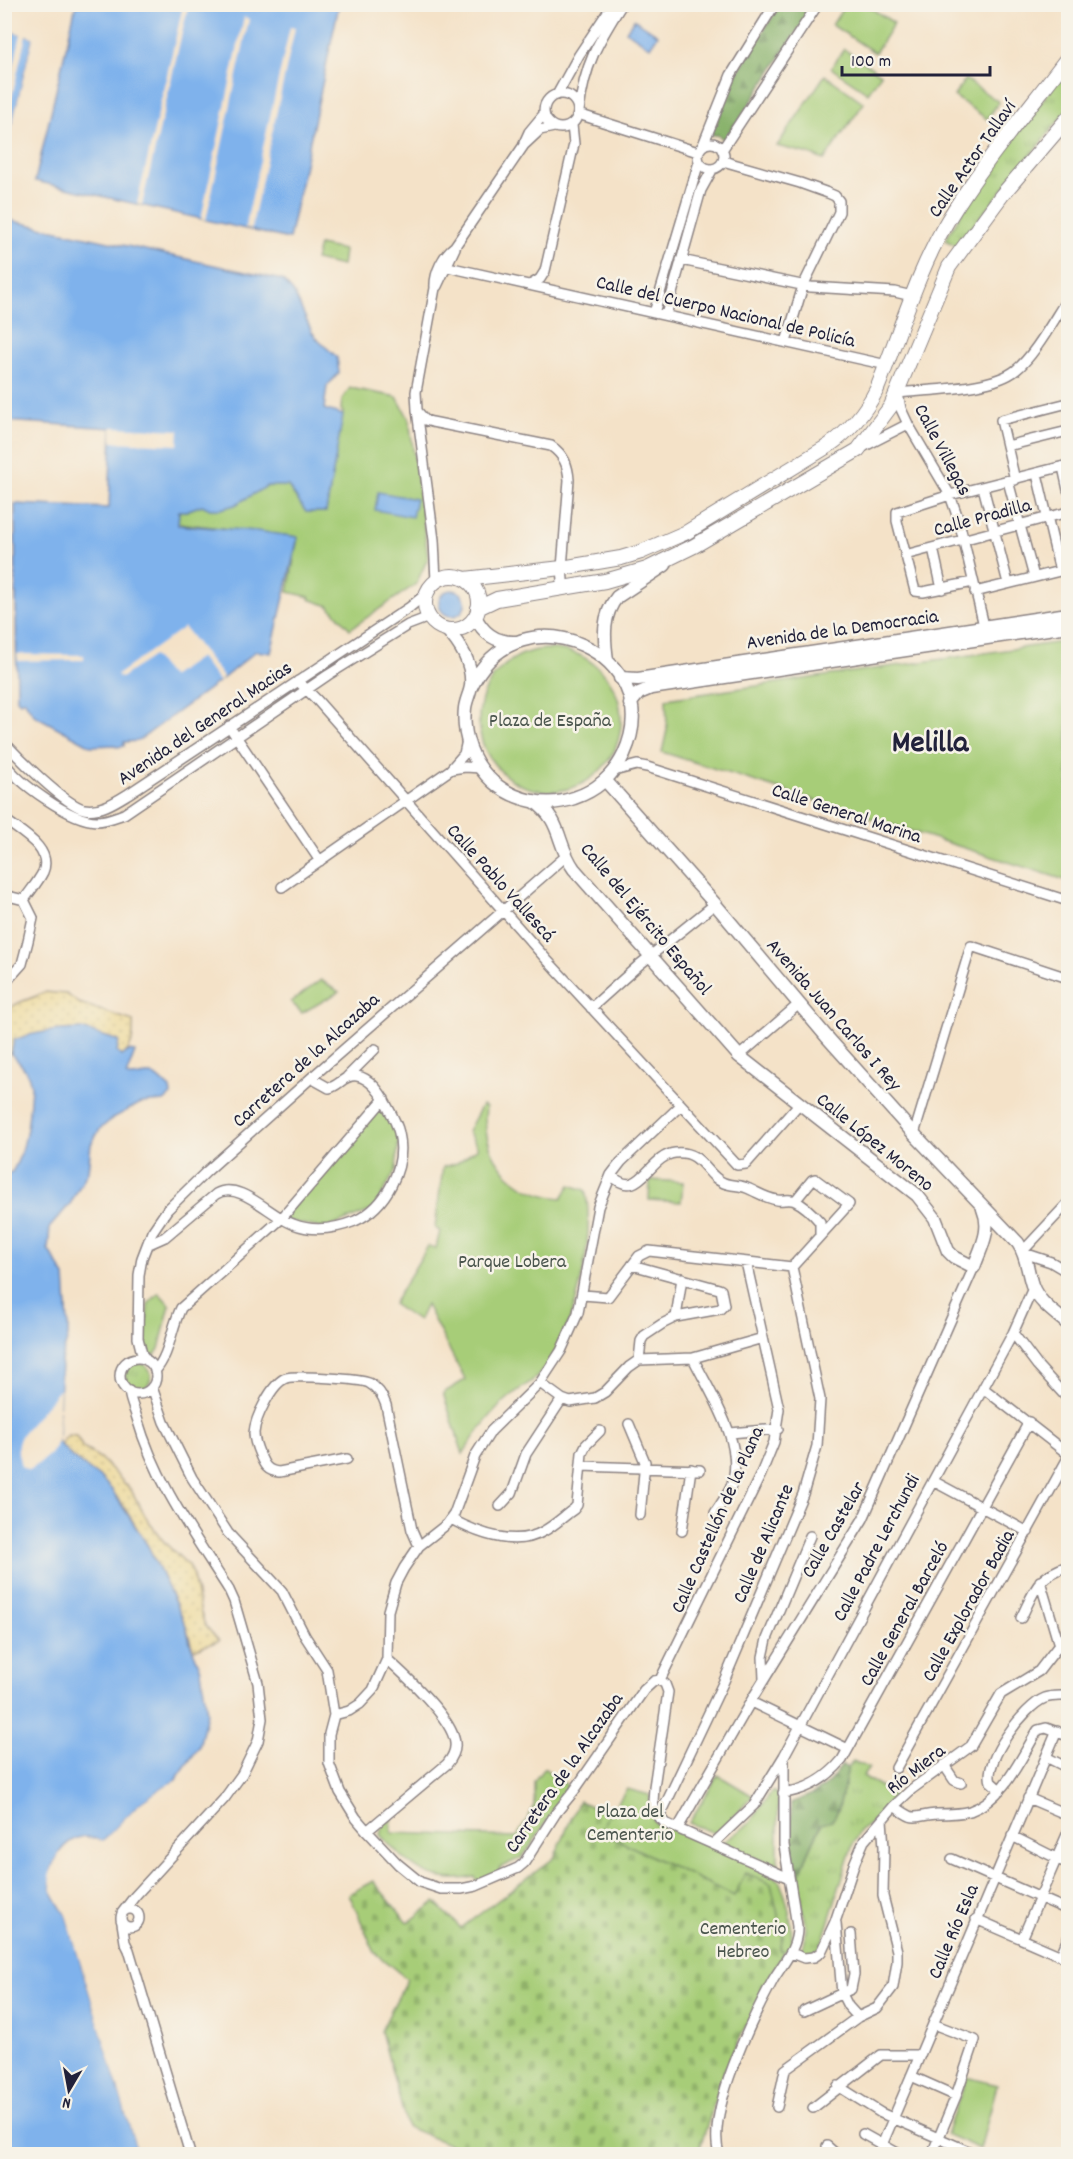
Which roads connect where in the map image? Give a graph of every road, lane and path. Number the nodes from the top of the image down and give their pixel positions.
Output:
1 (613, 4) edge
2 (622, 4) edge
3 (775, 4) edge
4 (818, 4) edge
5 (1068, 57) edge
6 (557, 95) junction
7 (578, 112) junction
8 (544, 114) junction
9 (1068, 118) edge
10 (572, 125) junction
11 (554, 127) junction
12 (524, 145) junction
13 (701, 148) junction
14 (722, 150) junction
15 (699, 162) junction
16 (727, 162) junction
17 (712, 170) junction
18 (455, 246) junction
19 (929, 258) junction
20 (681, 260) junction
21 (448, 267) junction
22 (949, 267) junction
23 (545, 271) junction
24 (530, 285) junction
25 (803, 286) junction
26 (435, 288) junction
27 (558, 291) junction
28 (1068, 299) edge
29 (934, 300) junction
30 (910, 302) junction
31 (654, 313) junction
32 (666, 315) junction
33 (786, 342) junction
34 (887, 364) junction
35 (898, 393) junction
36 (1068, 403) edge
37 (417, 410) junction
38 (908, 424) junction
39 (1068, 431) edge
40 (1007, 446) junction
41 (858, 450) junction
42 (1066, 466) edge
43 (1037, 474) junction
44 (1011, 481) junction
45 (768, 483) junction
46 (983, 487) junction
47 (1068, 490) edge
48 (950, 495) junction
49 (776, 498) junction
50 (1068, 512) edge
51 (1048, 517) junction
52 (1020, 526) junction
53 (995, 532) junction
54 (963, 540) junction
55 (694, 546) junction
56 (933, 548) junction
57 (905, 555) junction
58 (562, 568) junction
59 (1064, 570) edge
60 (1034, 577) junction
61 (465, 579) junction
62 (436, 580) junction
63 (973, 582) junction
64 (1008, 583) junction
65 (557, 588) junction
66 (942, 589) junction
67 (975, 592) junction
68 (426, 594) junction
69 (477, 612) junction
70 (1068, 614) edge
71 (429, 617) junction
72 (1068, 626) edge
73 (446, 629) junction
74 (986, 633) junction
75 (517, 642) junction
76 (607, 660) junction
77 (799, 660) junction
78 (620, 678) junction
79 (298, 681) junction
80 (471, 687) junction
81 (306, 690) junction
82 (630, 704) junction
83 (229, 726) junction
84 (236, 738) junction
85 (467, 740) junction
86 (4, 742) edge
87 (23, 762) junction
88 (480, 768) junction
89 (10, 769) edge
90 (450, 770) junction
91 (614, 771) junction
92 (605, 780) junction
93 (405, 801) junction
94 (534, 801) junction
95 (4, 819) edge
96 (565, 857) junction
97 (320, 861) junction
98 (282, 887) dead end
99 (4, 895) edge
100 (24, 900) junction
101 (1068, 901) edge
102 (715, 904) junction
103 (503, 910) junction
104 (651, 955) junction
105 (4, 971) edge
106 (14, 975) junction
107 (1068, 978) edge
108 (4, 984) edge
109 (799, 1004) junction
110 (591, 1008) junction
111 (375, 1049) dead end
112 (739, 1056) junction
113 (311, 1078) junction
114 (346, 1078) junction
115 (384, 1099) junction
116 (799, 1104) junction
117 (681, 1105) junction
118 (914, 1134) junction
119 (611, 1174) junction
120 (795, 1201) junction
121 (1068, 1203) edge
122 (981, 1205) junction
123 (281, 1219) junction
124 (1006, 1230) junction
125 (987, 1232) junction
126 (820, 1236) junction
127 (147, 1245) junction
128 (1023, 1252) junction
129 (746, 1262) junction
130 (632, 1265) junction
131 (792, 1267) junction
132 (974, 1267) junction
133 (1068, 1272) edge
134 (682, 1278) junction
135 (1033, 1288) junction
136 (583, 1295) junction
137 (676, 1317) junction
138 (1068, 1324) edge
139 (138, 1329) junction
140 (1014, 1333) junction
141 (763, 1338) junction
142 (693, 1358) junction
143 (639, 1360) junction
144 (147, 1361) junction
145 (128, 1362) junction
146 (155, 1371) junction
147 (540, 1383) junction
148 (152, 1387) junction
149 (983, 1388) junction
150 (129, 1391) junction
151 (141, 1393) junction
152 (562, 1399) junction
153 (1068, 1399) edge
154 (159, 1409) junction
155 (135, 1412) junction
156 (1029, 1422) junction
157 (629, 1424) dead end
158 (778, 1429) junction
159 (600, 1431) dead end
160 (730, 1433) junction
161 (1068, 1456) edge
162 (347, 1459) dead end
163 (581, 1466) junction
164 (645, 1468) junction
165 (933, 1481) junction
166 (500, 1506) dead end
167 (982, 1507) junction
168 (715, 1513) dead end
169 (640, 1515) dead end
170 (451, 1519) junction
171 (682, 1530) dead end
172 (1028, 1532) junction
173 (810, 1536) dead end
174 (419, 1546) junction
175 (1068, 1570) edge
176 (1040, 1581) junction
177 (1021, 1618) dead end
178 (1065, 1644) edge
179 (387, 1659) junction
180 (764, 1679) junction
181 (660, 1680) junction
182 (1068, 1696) edge
183 (751, 1702) junction
184 (334, 1715) junction
185 (800, 1727) junction
186 (1057, 1731) junction
187 (1068, 1736) edge
188 (848, 1749) junction
189 (784, 1755) junction
190 (1046, 1757) junction
191 (944, 1765) junction
192 (896, 1768) dead end
193 (1068, 1768) edge
194 (961, 1783) dead end
195 (1000, 1790) junction
196 (783, 1793) junction
197 (1028, 1798) junction
198 (894, 1806) junction
199 (1068, 1815) edge
200 (659, 1818) junction
201 (882, 1820) junction
202 (678, 1828) junction
203 (367, 1831) junction
204 (1068, 1832) edge
205 (1012, 1836) junction
206 (864, 1841) junction
207 (712, 1844) junction
208 (884, 1847) junction
209 (1057, 1858) junction
210 (952, 1859) dead end
211 (1068, 1864) edge
212 (994, 1877) junction
213 (789, 1878) junction
214 (143, 1889) junction
215 (1040, 1898) junction
216 (1068, 1910) edge
217 (137, 1912) junction
218 (122, 1918) junction
219 (976, 1919) junction
220 (836, 1922) junction
221 (132, 1927) junction
222 (850, 1934) dead end
223 (1068, 1938) edge
224 (1022, 1939) junction
225 (129, 1950) junction
226 (790, 1953) junction
227 (1065, 1957) edge
228 (842, 1994) junction
229 (804, 2011) dead end
230 (858, 2017) junction
231 (933, 2024) junction
232 (919, 2055) junction
233 (911, 2076) junction
234 (838, 2086) junction
235 (956, 2096) junction
236 (777, 2107) dead end
237 (813, 2108) dead end
238 (894, 2118) junction
239 (863, 2134) dead end
240 (939, 2138) junction
241 (882, 2145) junction
242 (827, 2146) dead end
243 (190, 2154) edge
244 (719, 2154) edge
245 (836, 2154) edge
246 (899, 2154) edge
247 (932, 2154) edge
248 (975, 2154) edge

1 - 6 street
2 - 7 street
3 - 13 street
4 - 14 street
5 - 19 main road, Calle Actor Tallaví
6 - 7 street
6 - 8 street
7 - 10 street
7 - 13 street
8 - 11 street
8 - 12 street
9 - 22 main road
10 - 11 street
10 - 23 street
11 - 12 street
12 - 18 street
13 - 14 street
13 - 15 street
14 - 16 street
15 - 17 street
15 - 31 street
16 - 17 street
16 - 25 street
17 - 20 street
18 - 21 street
18 - 26 street
19 - 22 main road
19 - 30 main road, Calle Actor Tallaví
20 - 25 street
20 - 32 street
21 - 24 street, Calle del Cuerpo Nacional de Policía
21 - 26 street
22 - 29 main road
23 - 24 street
23 - 27 street
24 - 27 street, Calle del Cuerpo Nacional de Policía
25 - 30 street
25 - 33 street
26 - 37 street
27 - 31 street, Calle del Cuerpo Nacional de Policía
28 - 35 street
29 - 30 main road
29 - 35 main road
30 - 34 main road, Calle Actor Tallaví
30 - 35 main road
31 - 32 street, Calle del Cuerpo Nacional de Policía
32 - 33 street, Calle del Cuerpo Nacional de Policía
33 - 34 street, Calle del Cuerpo Nacional de Policía
34 - 45 main road, Calle Actor Tallaví
35 - 38 street, Calle Villegas
35 - 41 main road
36 - 40 street
37 - 58 street
37 - 62 street
38 - 41 street
38 - 48 street, Calle Villegas
39 - 40 street
40 - 44 street
41 - 49 main road
42 - 43 street
42 - 47 street
43 - 44 street
43 - 51 street
44 - 46 street
44 - 52 street
45 - 49 main road
45 - 58 main road, Calle Actor Tallaví
46 - 48 street
46 - 53 street
48 - 54 street, Calle Villegas
48 - 57 street
49 - 55 main road
50 - 51 street, Calle Pradilla
51 - 52 street, Calle Pradilla
51 - 59 street
52 - 53 street, Calle Pradilla
52 - 60 street
53 - 54 street, Calle Pradilla
53 - 64 street
54 - 56 street, Calle Pradilla
54 - 63 street, Calle Villegas
55 - 65 main road
55 - 76 main road
56 - 57 street, Calle Pradilla
56 - 66 street
57 - 66 street
58 - 61 main road, Calle Actor Tallaví
58 - 65 street
59 - 60 street
60 - 64 street
61 - 62 main road
61 - 69 main road
62 - 68 main road
63 - 66 street
63 - 67 street, Calle Villegas
64 - 67 street
65 - 69 main road
67 - 74 street, Calle Villegas
68 - 71 main road
68 - 79 street, Avenida del General Macias
69 - 73 main road
69 - 75 main road
70 - 74 main road, Avenida de la Democracia
71 - 73 main road
71 - 81 street, Avenida del General Macias
72 - 74 main road, Avenida de la Democracia
73 - 80 main road
74 - 77 main road, Avenida de la Democracia
75 - 76 main road
75 - 80 main road
76 - 78 main road
77 - 78 main road, Avenida de la Democracia
77 - 82 main road, Avenida de la Democracia
78 - 82 main road
79 - 81 street, Calle Pablo Vallescá
79 - 83 street, Avenida del General Macias
80 - 85 main road
81 - 84 street, Avenida del General Macias
81 - 93 street, Calle Pablo Vallescá
82 - 91 main road
83 - 84 street
83 - 87 street, Avenida del General Macias
84 - 89 street, Avenida del General Macias
84 - 97 street
85 - 88 main road
85 - 90 street
86 - 87 street, Avenida del General Macias
87 - 89 street
88 - 90 street
88 - 94 main road
90 - 93 street
91 - 92 main road
91 - 101 street, Calle General Marina
92 - 94 main road
92 - 102 main road, Avenida Juan Carlos I Rey
93 - 97 street
93 - 103 street, Calle Pablo Vallescá
94 - 96 main road, Calle del Ejército Español
95 - 100 street
96 - 103 street, Carretera de la Alcazaba
96 - 104 main road, Calle del Ejército Español
97 - 98 street
99 - 100 street
100 - 106 street
102 - 104 street
102 - 109 main road, Avenida Juan Carlos I Rey
103 - 110 street, Calle Pablo Vallescá
103 - 113 street, Carretera de la Alcazaba
104 - 110 street
104 - 112 main road, Calle del Ejército Español
105 - 106 street
106 - 108 street
107 - 118 street
109 - 112 street
109 - 118 main road, Avenida Juan Carlos I Rey
110 - 117 street, Calle Pablo Vallescá
111 - 114 street
112 - 116 main road, Calle López Moreno
113 - 114 street
113 - 127 street, Carretera de la Alcazaba
114 - 115 street
115 - 123 street
115 - 123 street
116 - 117 street, Calle Pablo Vallescá
116 - 132 main road, Calle López Moreno
117 - 119 street
118 - 122 main road, Avenida Juan Carlos I Rey
119 - 120 street
119 - 136 street
120 - 126 street
120 - 126 street
121 - 128 street
122 - 124 main road, Avenida Juan Carlos I Rey
122 - 125 main road
123 - 127 street
123 - 146 street
124 - 125 main road
124 - 128 main road, Avenida Juan Carlos I Rey
125 - 132 main road, Calle Castelar
126 - 131 street
127 - 139 street, Carretera de la Alcazaba
128 - 133 street
128 - 135 main road
129 - 130 street
129 - 131 street
129 - 141 street, Calle Castellón de la Plana
130 - 134 street
130 - 136 street
131 - 200 street, Calle de Alicante
132 - 180 street, Calle Castelar
134 - 137 street
134 - 137 street
135 - 138 main road
135 - 140 street, Calle Padre Lerchundi
136 - 147 street
137 - 143 street
139 - 144 street, Carretera de la Alcazaba
139 - 145 street, Carretera de la Alcazaba
140 - 149 street, Calle Padre Lerchundi
140 - 153 street
141 - 142 street
141 - 158 street, Calle Castellón de la Plana
142 - 143 street
142 - 160 street
143 - 152 street
144 - 145 street
144 - 146 street
145 - 150 street
146 - 148 street
147 - 152 street
147 - 170 street
148 - 151 street
148 - 154 street, Carretera de la Alcazaba
149 - 156 street
149 - 165 street, Calle Padre Lerchundi
150 - 151 street
150 - 155 street
151 - 154 street, Carretera de la Alcazaba
151 - 155 street
152 - 166 street
154 - 184 street, Carretera de la Alcazaba
155 - 214 street
156 - 161 street
156 - 167 street, Calle General Barceló
157 - 164 street
158 - 160 street
158 - 181 street, Calle Castellón de la Plana
159 - 163 street
160 - 168 street
161 - 172 street, Calle Explorador Badia
162 - 174 street
163 - 164 street
163 - 170 street
164 - 169 street
164 - 171 street
165 - 167 street
165 - 185 street, Calle Padre Lerchundi
167 - 172 street
167 - 188 street, Calle General Barceló
170 - 174 street
172 - 192 street, Calle Explorador Badia
173 - 180 street
174 - 179 street
175 - 176 street
176 - 177 street
176 - 178 street
178 - 191 street, Río Miera
179 - 184 street
179 - 203 street
180 - 183 street, Calle Castelar
181 - 200 street
181 - 203 street, Carretera de la Alcazaba
182 - 195 street
183 - 185 street
183 - 202 street, Calle Castelar
184 - 203 street, Carretera de la Alcazaba
185 - 188 street
185 - 189 street, Calle Padre Lerchundi
186 - 187 street
186 - 190 street, Calle Río Esla
186 - 195 street
188 - 196 street, Calle General Barceló
189 - 196 street
189 - 207 street, Calle Padre Lerchundi
190 - 193 street
190 - 197 street, Calle Río Esla
191 - 194 street
191 - 198 street, Río Miera
195 - 198 street
196 - 213 street
197 - 199 street
197 - 205 street, Calle Río Esla
198 - 201 street, Río Miera
200 - 202 street
201 - 206 street, Río Miera
201 - 208 street
202 - 207 street
204 - 209 street
205 - 209 street
205 - 212 street, Calle Río Esla
206 - 208 street
206 - 220 street, Río Miera
207 - 213 street
208 - 230 street
209 - 211 street
209 - 215 street
210 - 212 street
212 - 215 street
212 - 219 street, Calle Río Esla
213 - 226 street
214 - 217 street
214 - 218 street
215 - 216 street
215 - 224 street
217 - 218 street
217 - 221 street
218 - 221 street
218 - 225 street
219 - 224 street
219 - 231 street, Calle Río Esla
220 - 226 street
220 - 228 street
221 - 225 street
222 - 228 street
223 - 227 street
224 - 227 street
225 - 243 street
226 - 244 street
228 - 229 street
228 - 230 street
230 - 236 street
231 - 232 street, Calle Río Esla
231 - 235 street
232 - 233 street, Calle Río Esla
232 - 234 street
233 - 235 street
233 - 238 street, Calle Río Esla
234 - 237 street
234 - 238 street
235 - 240 street
238 - 240 street
238 - 241 street, Calle Río Esla
239 - 241 street
240 - 247 street
240 - 248 street
241 - 246 street
242 - 245 street

